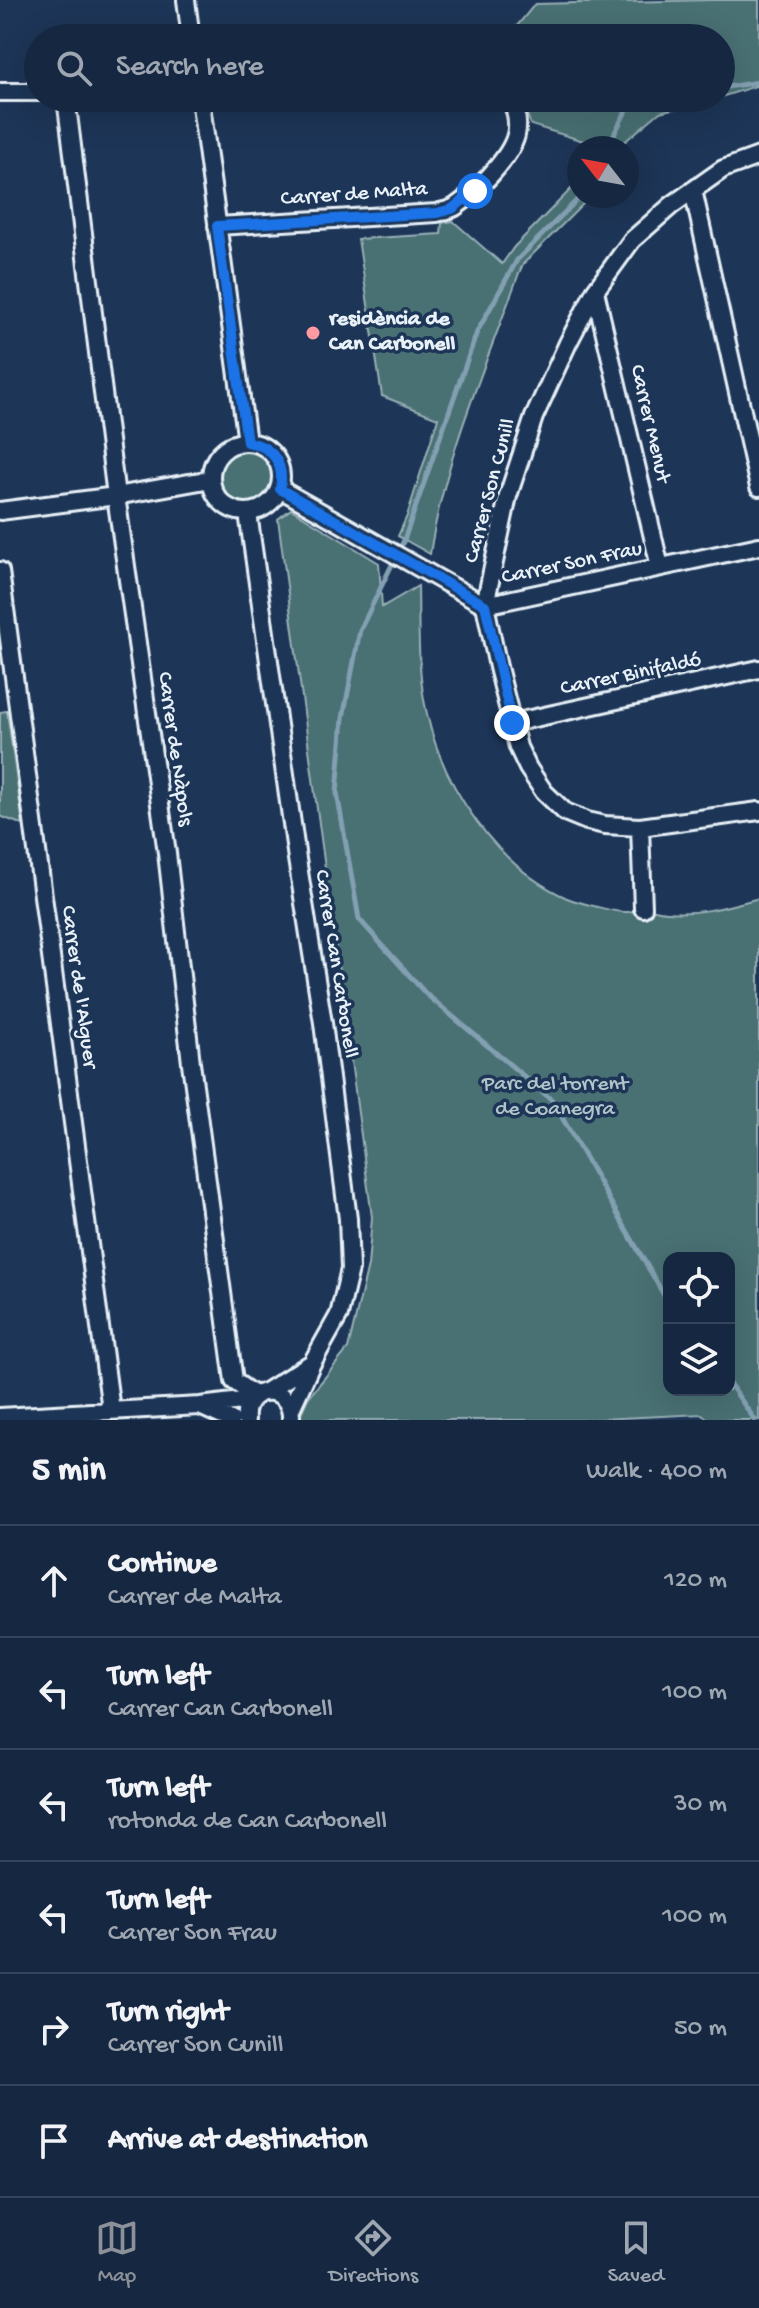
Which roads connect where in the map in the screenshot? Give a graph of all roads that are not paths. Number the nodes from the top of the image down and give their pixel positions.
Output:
1 (186, 0) edge
2 (189, 24) edge
3 (0, 92) edge
4 (24, 92) edge
5 (68, 112) edge
6 (202, 112) edge
7 (514, 112) edge
8 (759, 156) edge
9 (693, 190) junction
10 (217, 226) junction
11 (595, 291) junction
12 (247, 442) junction
13 (211, 479) junction
14 (759, 487) edge
15 (280, 489) junction
16 (116, 496) junction
17 (0, 511) edge
18 (248, 513) junction
19 (759, 546) edge
20 (660, 567) junction
21 (0, 571) edge
22 (485, 605) junction
23 (759, 669) edge
24 (512, 723) junction
25 (759, 811) edge
26 (640, 827) junction
27 (643, 908) dead end
28 (312, 1363) junction
29 (257, 1396) junction
30 (200, 1406) junction
31 (111, 1410) junction
32 (291, 1414) edge
33 (0, 1417) edge
34 (231, 1420) edge
35 (246, 1420) edge

1 - 2 street
3 - 4 street
5 - 16 street, Carrer de Nàpols
6 - 10 street
7 - 10 street, Carrer de Malta
8 - 9 street, Carrer Son Cunill
9 - 11 street, Carrer Son Cunill
9 - 14 street
10 - 12 street
11 - 20 street, Carrer Menut
11 - 22 street, Carrer Son Cunill
12 - 13 street
12 - 15 street
13 - 16 street
13 - 18 street
15 - 18 street
15 - 22 street, Carrer Son Frau
16 - 17 street
16 - 29 street, Carrer de Nàpols
18 - 28 street, Carrer Can Carbonell
19 - 20 street, Carrer Son Frau
20 - 22 street, Carrer Son Frau
21 - 31 street, Carrer de l'Alguer
22 - 24 street, Carrer Son Cunill
23 - 24 street, Carrer Binifaldó
24 - 26 street, Carrer Son Cunill
25 - 26 street, Carrer Son Cunill
26 - 27 street
28 - 29 street, Carrer Can Carbonell
28 - 32 street
29 - 30 street
29 - 32 street, Carrer de Nàpols
29 - 35 street
30 - 31 street
30 - 34 street
31 - 33 street

